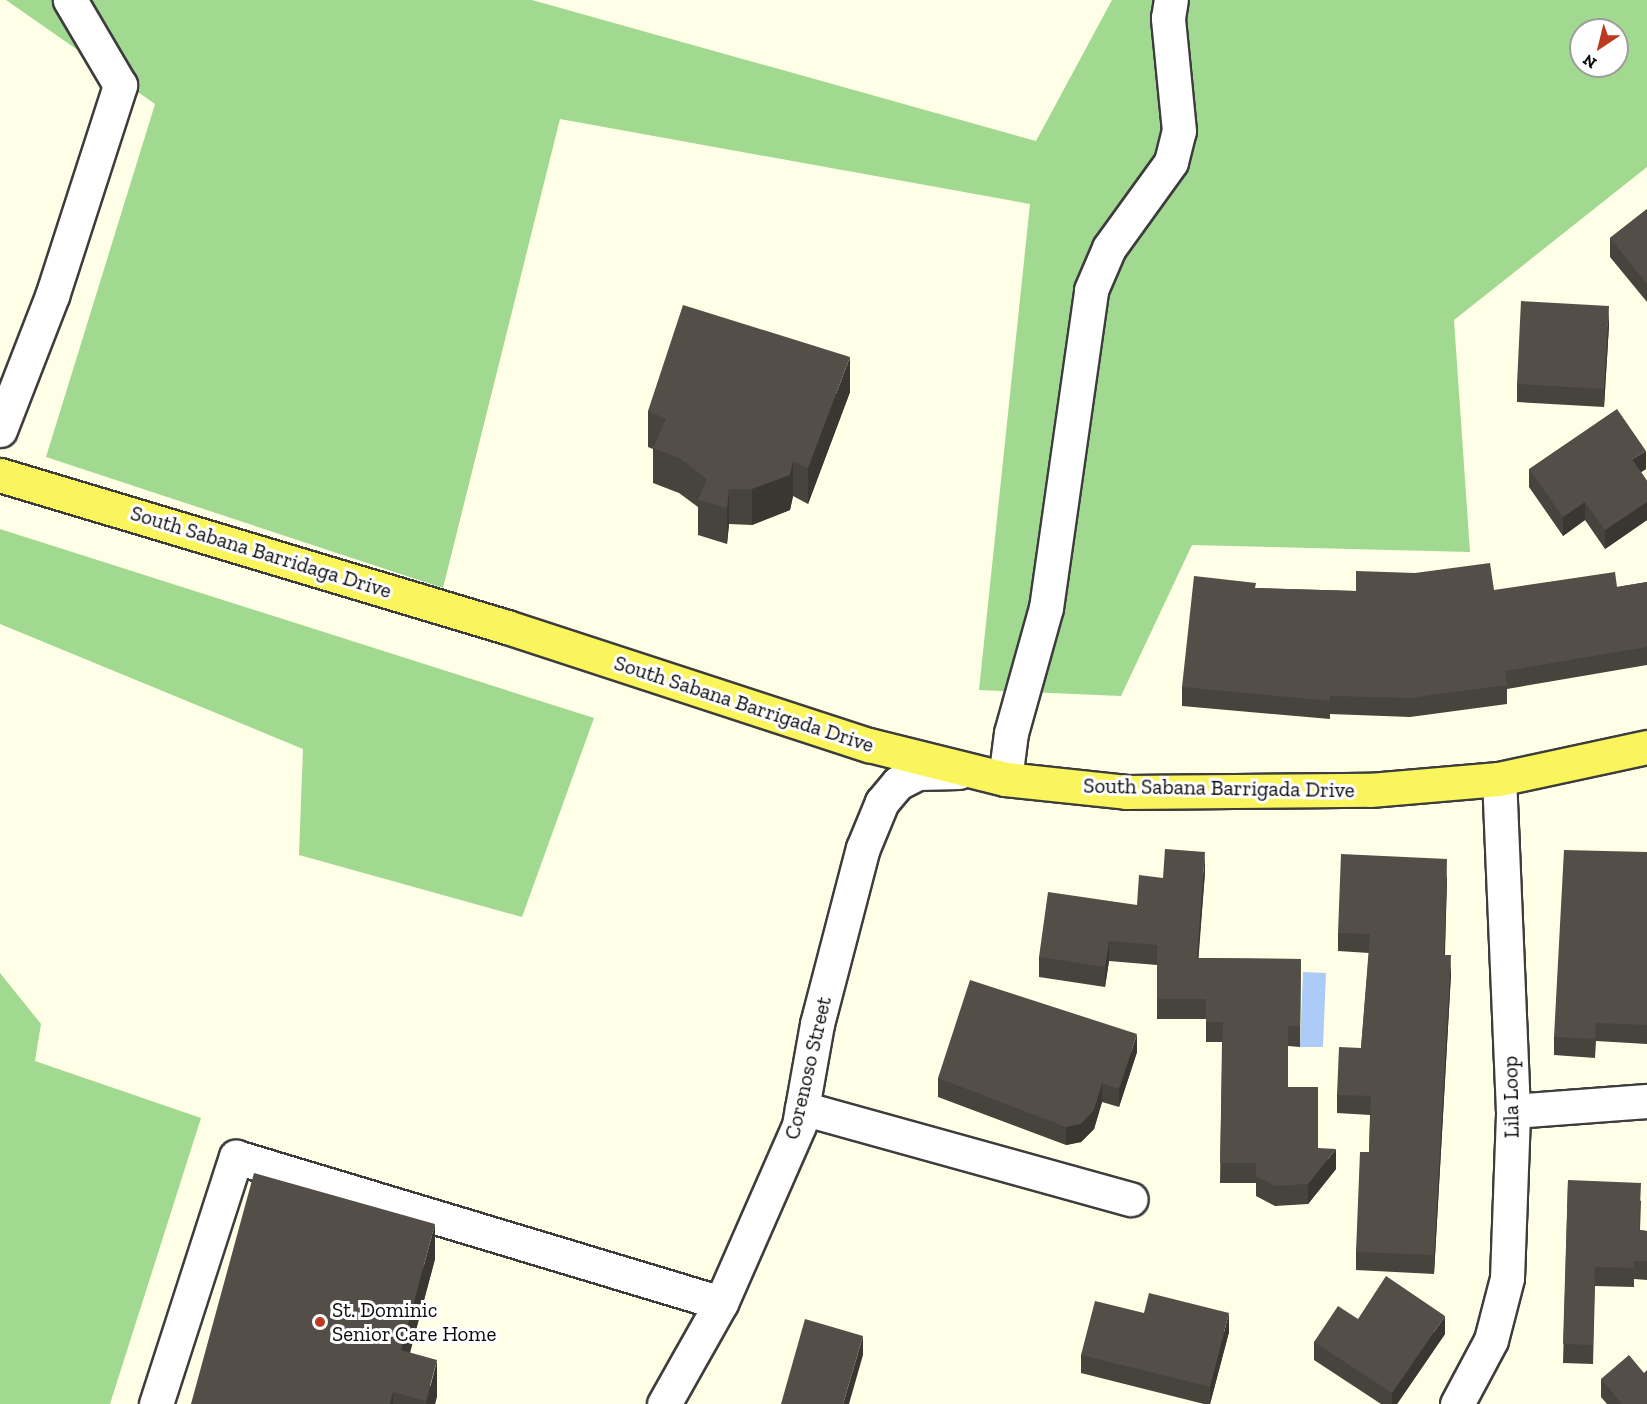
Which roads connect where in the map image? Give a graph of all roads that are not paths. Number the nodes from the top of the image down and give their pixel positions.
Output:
1 (70, 0) edge
2 (1171, 0) edge
3 (0, 430) edge
4 (0, 475) edge
5 (522, 631) joint
6 (1647, 747) edge
7 (961, 772) junction
8 (1005, 779) junction
9 (1499, 779) junction
10 (1647, 1101) edge
11 (802, 1108) junction
12 (1513, 1111) junction
13 (1131, 1199) dead end
14 (721, 1303) junction
15 (156, 1404) edge
16 (664, 1404) edge
17 (1457, 1404) edge

1 - 3 street
2 - 8 street
4 - 5 main road, South Sabana Barridaga Drive
5 - 7 main road, South Sabana Barrigada Drive
6 - 9 main road, South Sabana Barrigada Drive
7 - 8 main road, South Sabana Barrigada Drive
7 - 11 street, Corenoso Street
8 - 9 main road, South Sabana Barrigada Drive
9 - 12 street, Lila Loop
10 - 12 street
11 - 13 street
11 - 14 street, Corenoso Street
12 - 17 street, Lila Loop
14 - 15 street
14 - 16 street, Corenoso Street

